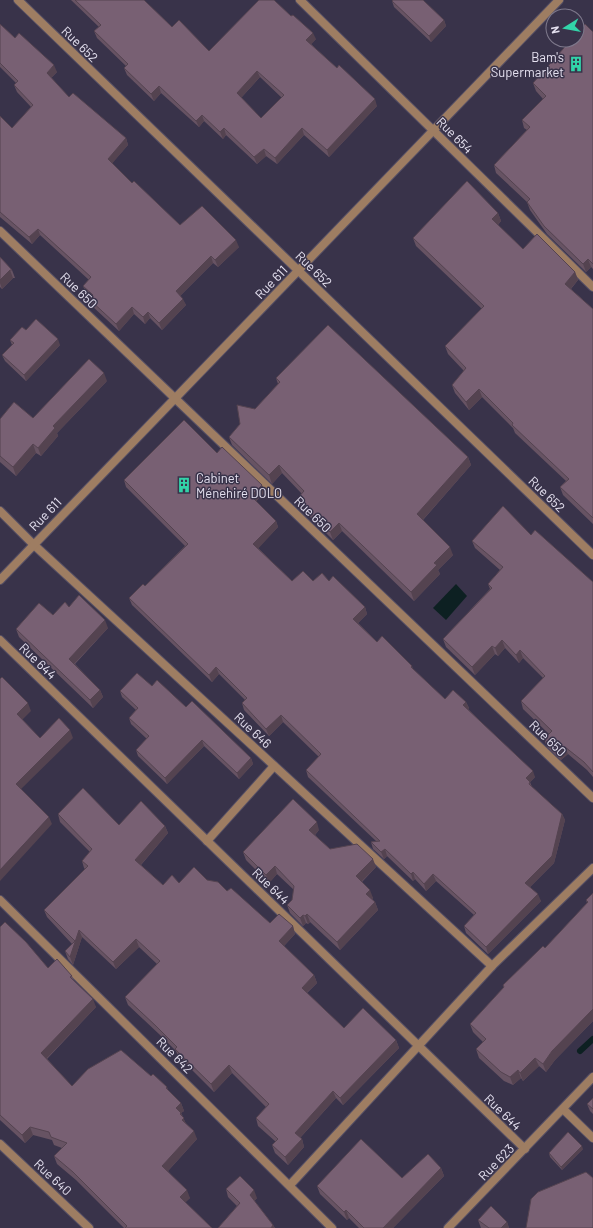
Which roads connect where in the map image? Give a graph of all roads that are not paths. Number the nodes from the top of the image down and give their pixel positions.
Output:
1 (18, 0) edge
2 (300, 0) edge
3 (559, 0) edge
4 (434, 130) junction
5 (0, 231) edge
6 (299, 271) junction
7 (593, 287) edge
8 (176, 399) junction
9 (0, 510) edge
10 (33, 544) junction
11 (593, 555) edge
12 (0, 580) edge
13 (0, 640) edge
14 (274, 766) junction
15 (593, 798) edge
16 (207, 841) junction
17 (593, 868) edge
18 (0, 900) edge
19 (492, 966) junction
20 (418, 1045) junction
21 (593, 1077) edge
22 (563, 1109) junction
23 (593, 1138) edge
24 (0, 1144) edge
25 (525, 1149) junction
26 (290, 1185) junction
27 (89, 1228) edge
28 (332, 1228) edge
29 (448, 1228) edge

1 - 6 street, Rue 652
2 - 4 street, Rue 654
3 - 4 street, Rue 611
4 - 6 street, Rue 611
4 - 7 street, Rue 654
5 - 8 street, Rue 650
6 - 8 street, Rue 611
6 - 11 street, Rue 652
8 - 10 street, Rue 611
8 - 15 street, Rue 650
9 - 10 street, Rue 646
10 - 12 street, Rue 611
10 - 14 street, Rue 646
13 - 16 street, Rue 644
14 - 16 street
14 - 19 street, Rue 646
16 - 20 street, Rue 644
17 - 19 street
18 - 26 street, Rue 642
19 - 20 street
20 - 25 street, Rue 644
20 - 26 street
21 - 22 street, Rue 623
22 - 23 street
22 - 25 street, Rue 623
24 - 27 street, Rue 640
25 - 29 street, Rue 623
26 - 28 street, Rue 642

